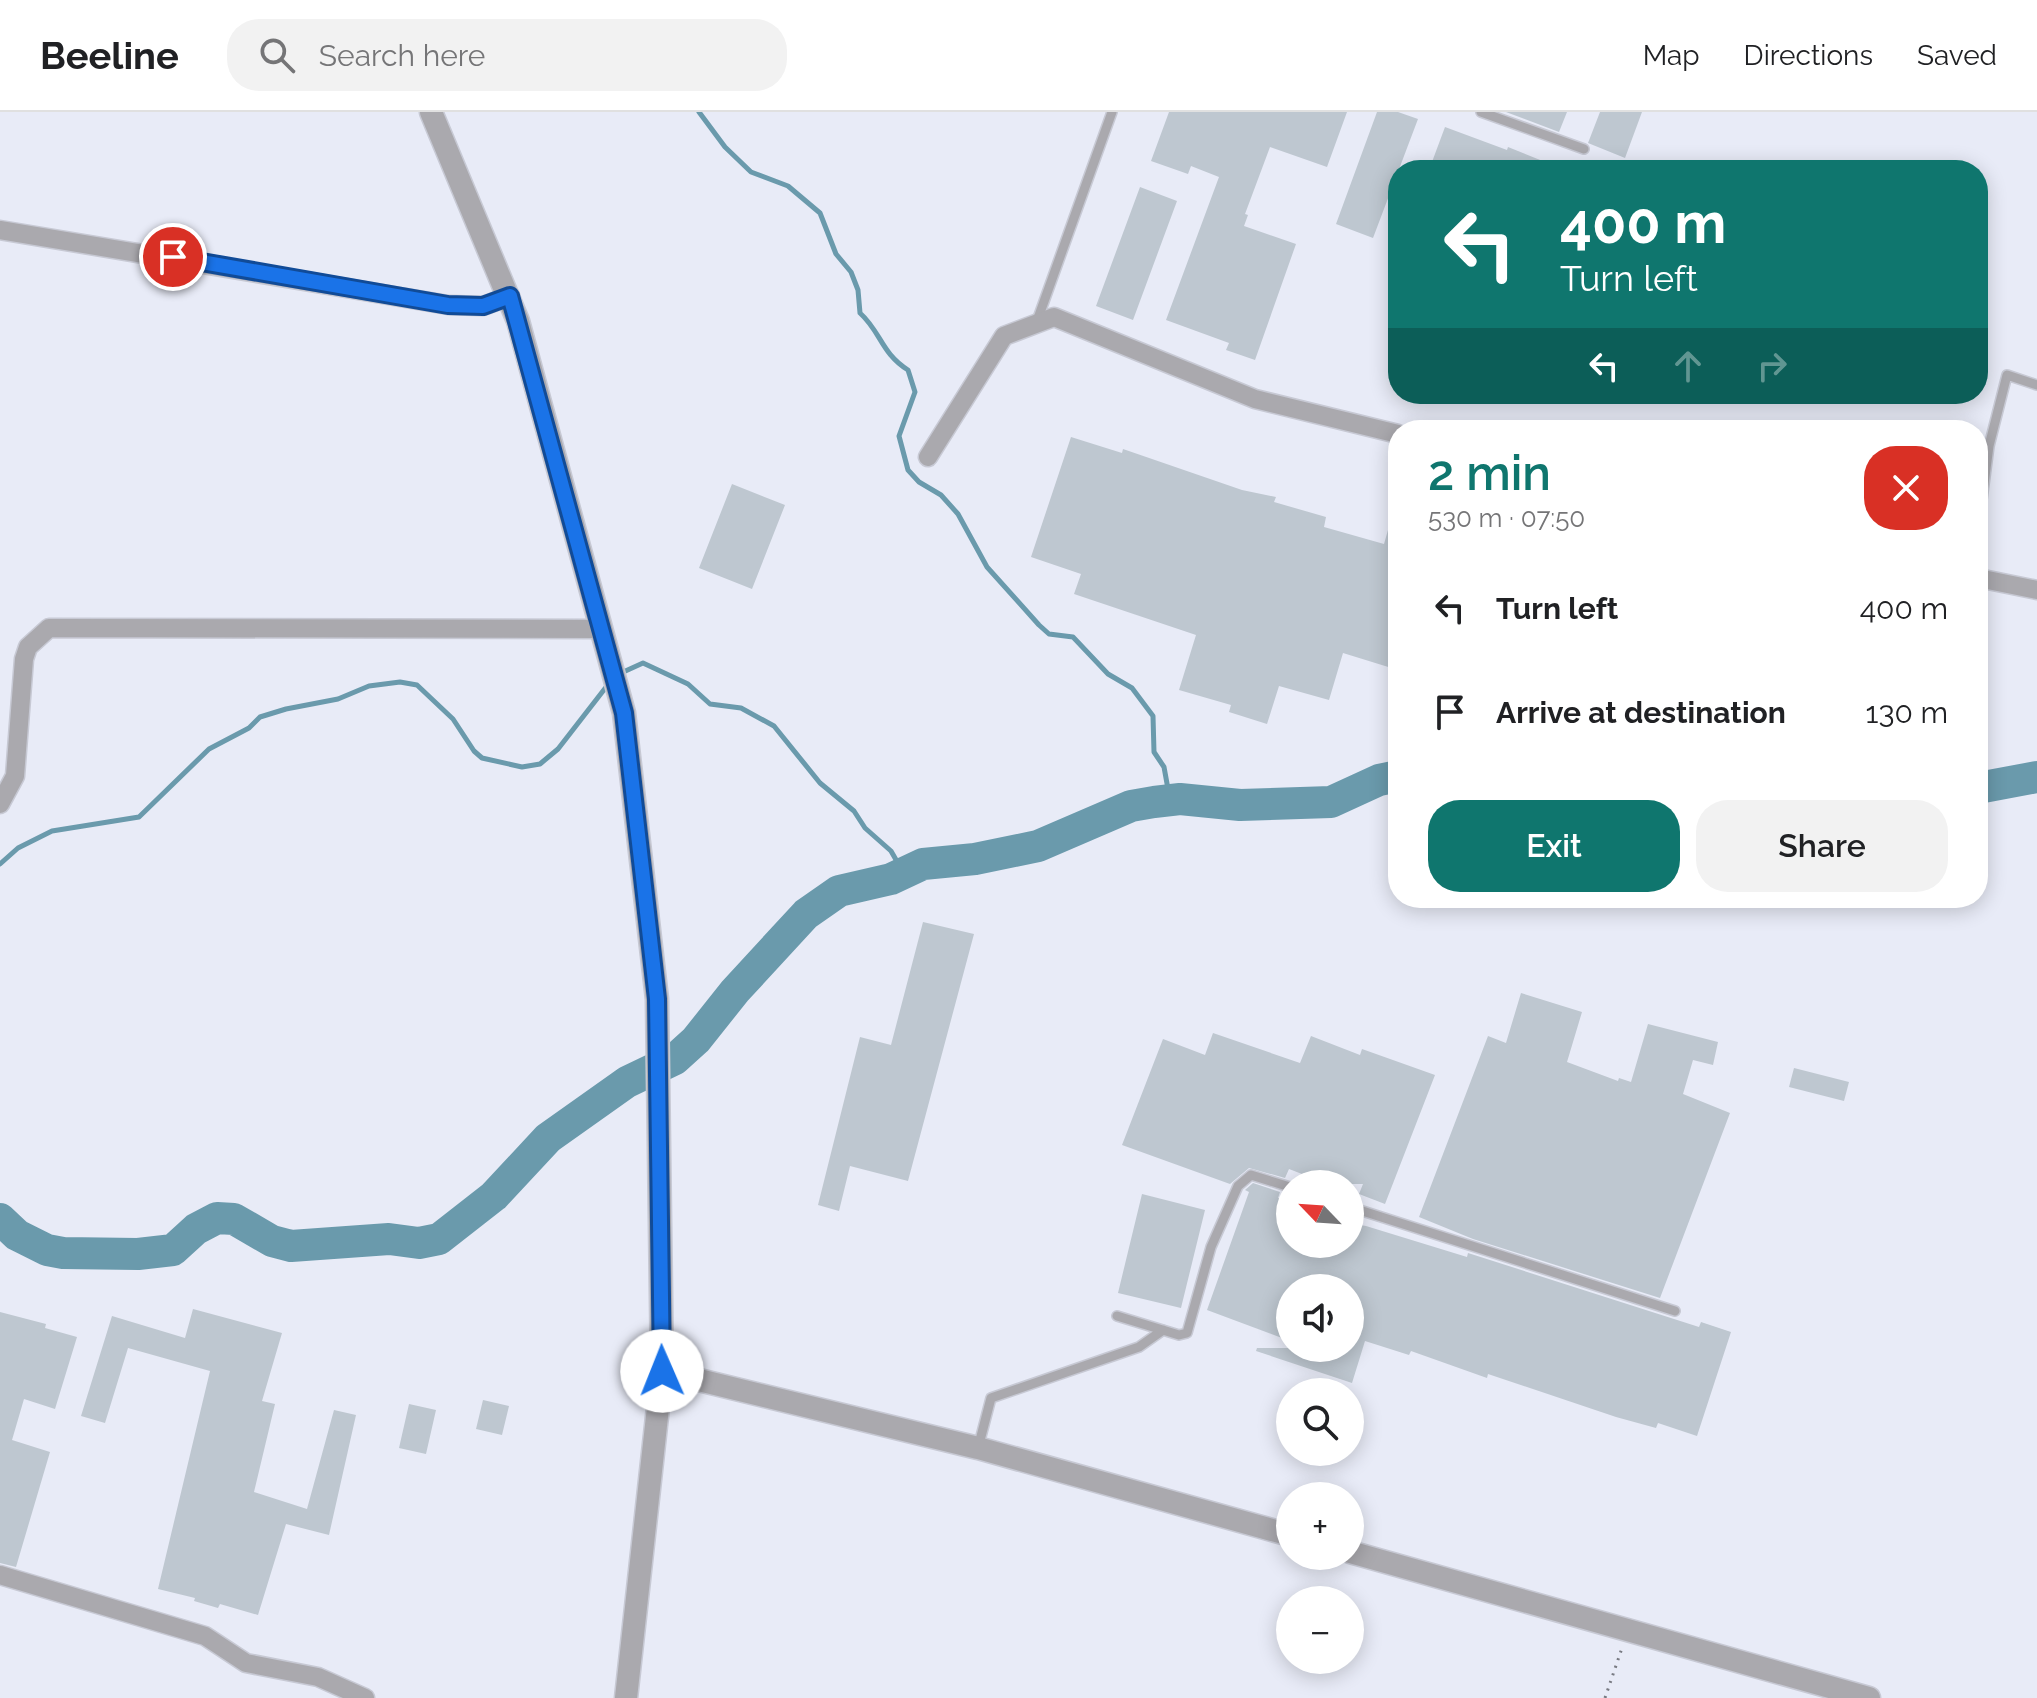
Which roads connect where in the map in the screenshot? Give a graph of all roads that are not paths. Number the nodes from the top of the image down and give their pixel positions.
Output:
1 (431, 112) edge
2 (1112, 112) edge
3 (1481, 112) edge
4 (1584, 149) dead end
5 (0, 230) edge
6 (510, 296) junction
7 (1036, 324) junction
8 (2037, 385) edge
9 (1388, 432) edge
10 (1988, 454) edge
11 (928, 457) dead end
12 (1988, 580) edge
13 (2037, 590) edge
14 (601, 629) junction
15 (0, 804) edge
16 (1276, 1183) edge
17 (1364, 1211) edge
18 (1675, 1311) dead end
19 (1117, 1316) dead end
20 (1163, 1330) junction
21 (662, 1371) junction
22 (978, 1448) junction
23 (1276, 1531) edge
24 (1364, 1556) edge
25 (0, 1575) edge
26 (365, 1698) edge
27 (626, 1698) edge
28 (1869, 1698) edge

1 - 6 street
2 - 7 lane
3 - 4 lane
5 - 6 street
6 - 14 street
7 - 9 street
7 - 11 street
8 - 10 lane
12 - 13 street
14 - 15 street
14 - 21 street
16 - 20 lane
17 - 18 lane
19 - 20 lane
20 - 22 lane
21 - 22 street
21 - 27 street
22 - 23 street
24 - 28 street
25 - 26 street

